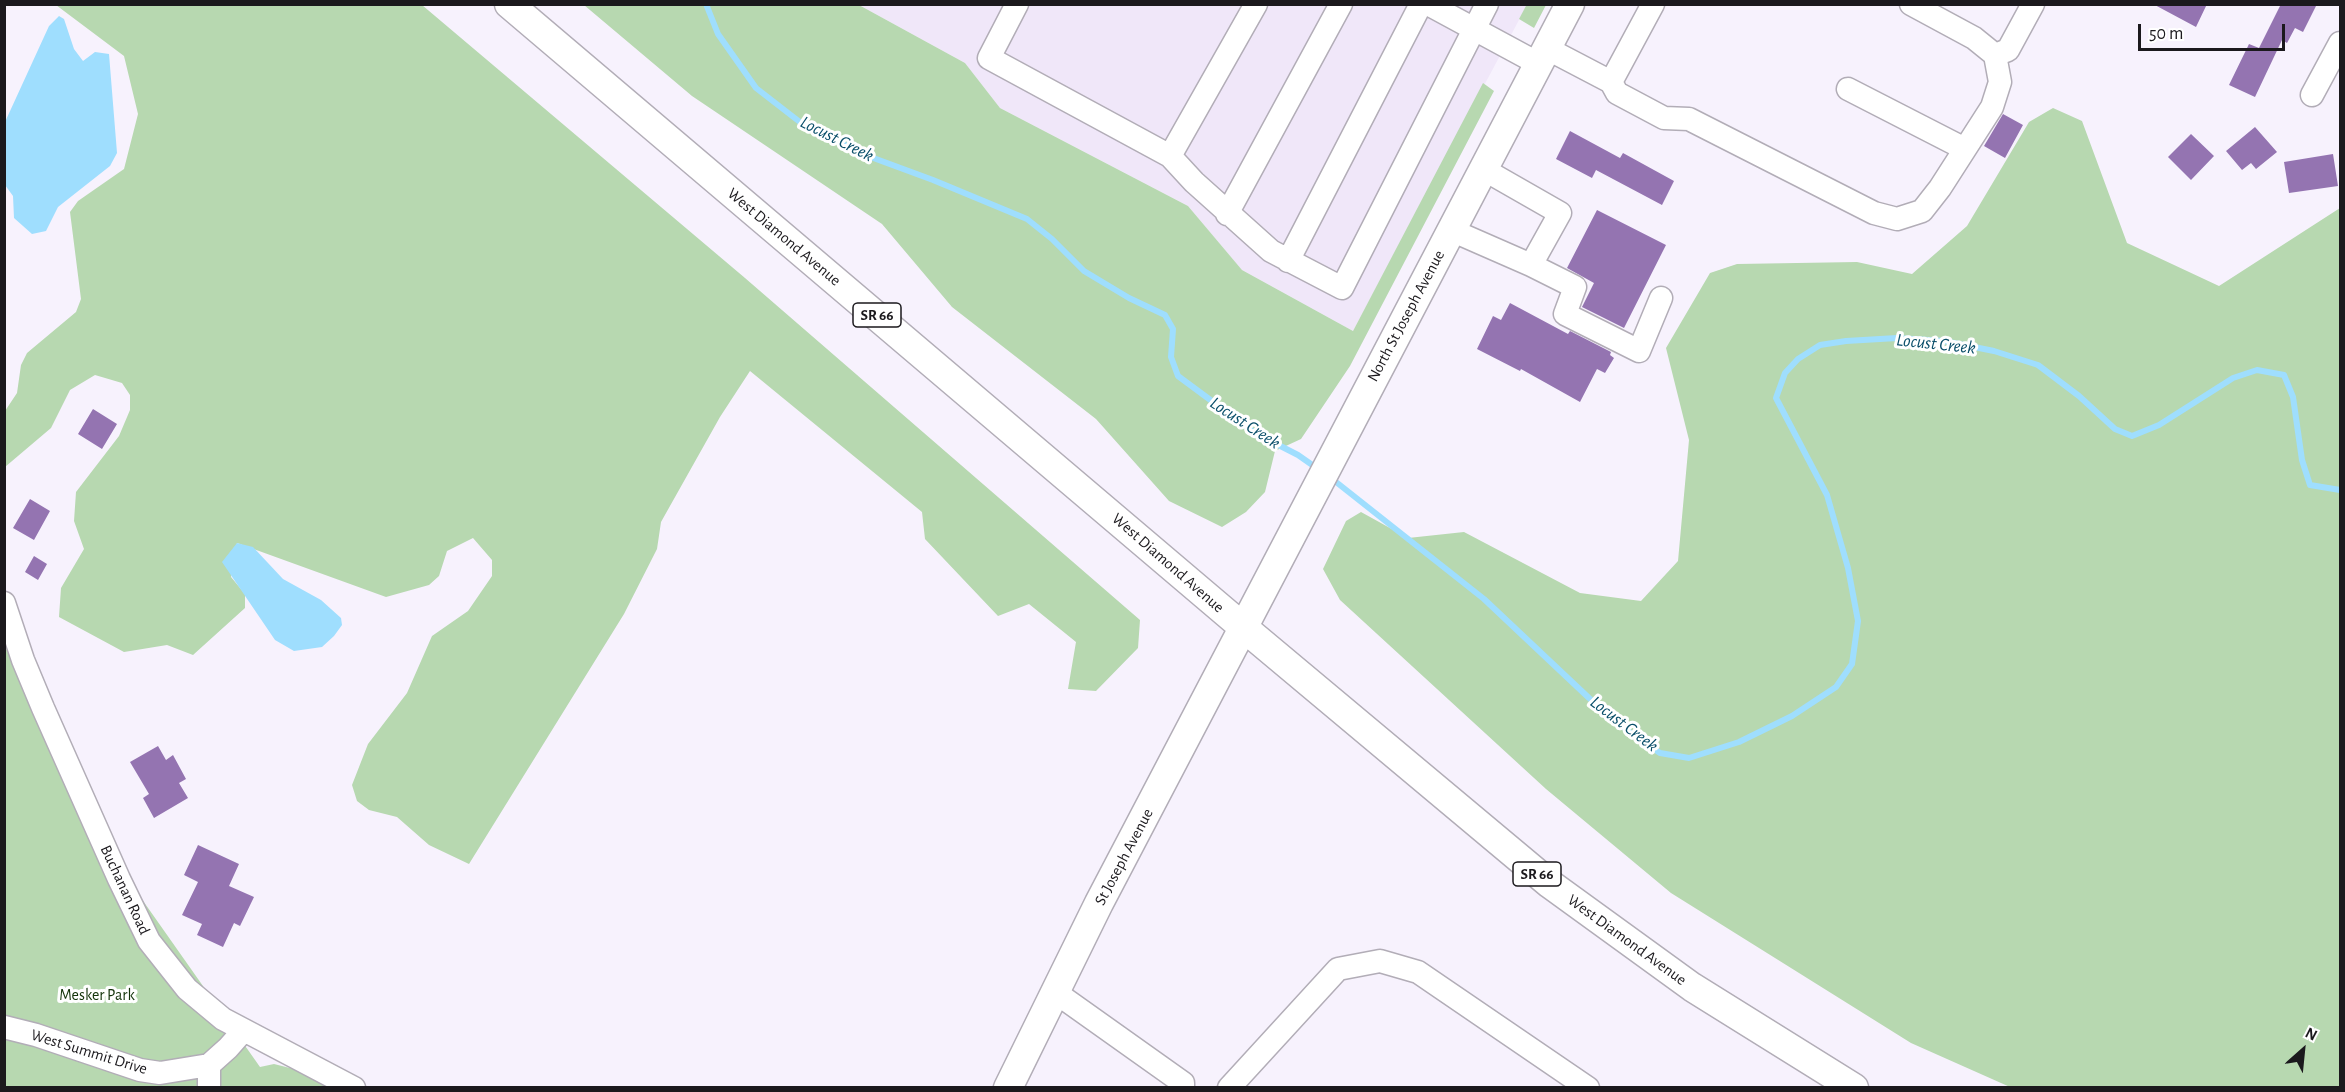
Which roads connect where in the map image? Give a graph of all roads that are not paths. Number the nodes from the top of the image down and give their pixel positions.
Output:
1 (508, 4) edge
2 (1017, 4) edge
3 (1256, 4) edge
4 (1341, 4) edge
5 (1421, 4) edge
6 (1428, 4) edge
7 (1487, 4) edge
8 (1570, 4) edge
9 (1653, 4) edge
10 (1911, 4) edge
11 (2033, 4) edge
12 (1475, 30) junction
13 (2340, 43) edge
14 (1995, 55) junction
15 (1542, 56) junction
16 (1611, 82) junction
17 (1848, 89) dead end
18 (2312, 94) dead end
19 (1965, 149) junction
20 (1170, 156) junction
21 (1483, 169) junction
22 (1227, 213) junction
23 (1451, 230) junction
24 (1288, 261) junction
25 (1531, 265) junction
26 (1660, 298) dead end
27 (4, 603) edge
28 (1244, 628) junction
29 (1055, 992) junction
30 (4, 1027) edge
31 (243, 1031) junction
32 (209, 1076) edge
33 (1012, 1086) edge
34 (1185, 1086) edge
35 (354, 1088) edge
36 (1228, 1088) edge
37 (1588, 1088) edge
38 (1854, 1088) edge

1 - 28 main road, West Diamond Avenue / SR 66
2 - 20 street
3 - 20 street
4 - 22 street
5 - 24 street
6 - 12 street
7 - 12 street
8 - 15 main road, North St Joseph Avenue
9 - 16 street
10 - 14 street
11 - 14 street
12 - 15 street
12 - 24 street
13 - 18 street
14 - 19 street
15 - 16 street
15 - 21 main road, North St Joseph Avenue
16 - 19 street
17 - 19 street
20 - 22 street
21 - 23 main road, North St Joseph Avenue
21 - 25 street
22 - 24 street
23 - 25 street
23 - 28 main road, North St Joseph Avenue
25 - 26 street
27 - 31 street, Buchanan Road
28 - 29 main road, St Joseph Avenue
28 - 38 main road, West Diamond Avenue / SR 66
29 - 33 main road, St Joseph Avenue
29 - 34 street
30 - 32 street, West Summit Drive
31 - 32 street, West Summit Drive
31 - 35 street, Buchanan Road
36 - 37 street

